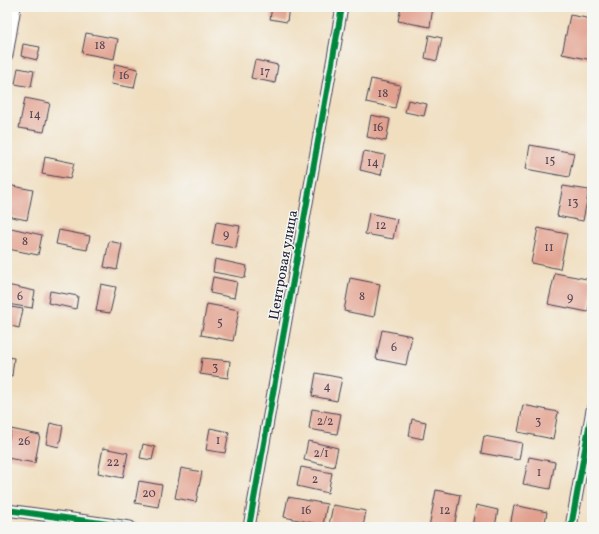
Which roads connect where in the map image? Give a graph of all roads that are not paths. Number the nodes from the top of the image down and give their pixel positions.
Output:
1 (15, 7) edge
2 (342, 7) edge
3 (7, 55) edge
4 (592, 410) edge
5 (7, 510) edge
6 (130, 527) edge
7 (249, 527) edge
8 (571, 527) edge

1 - 3 street
2 - 7 street, Центровая улица
4 - 8 street
5 - 6 street

